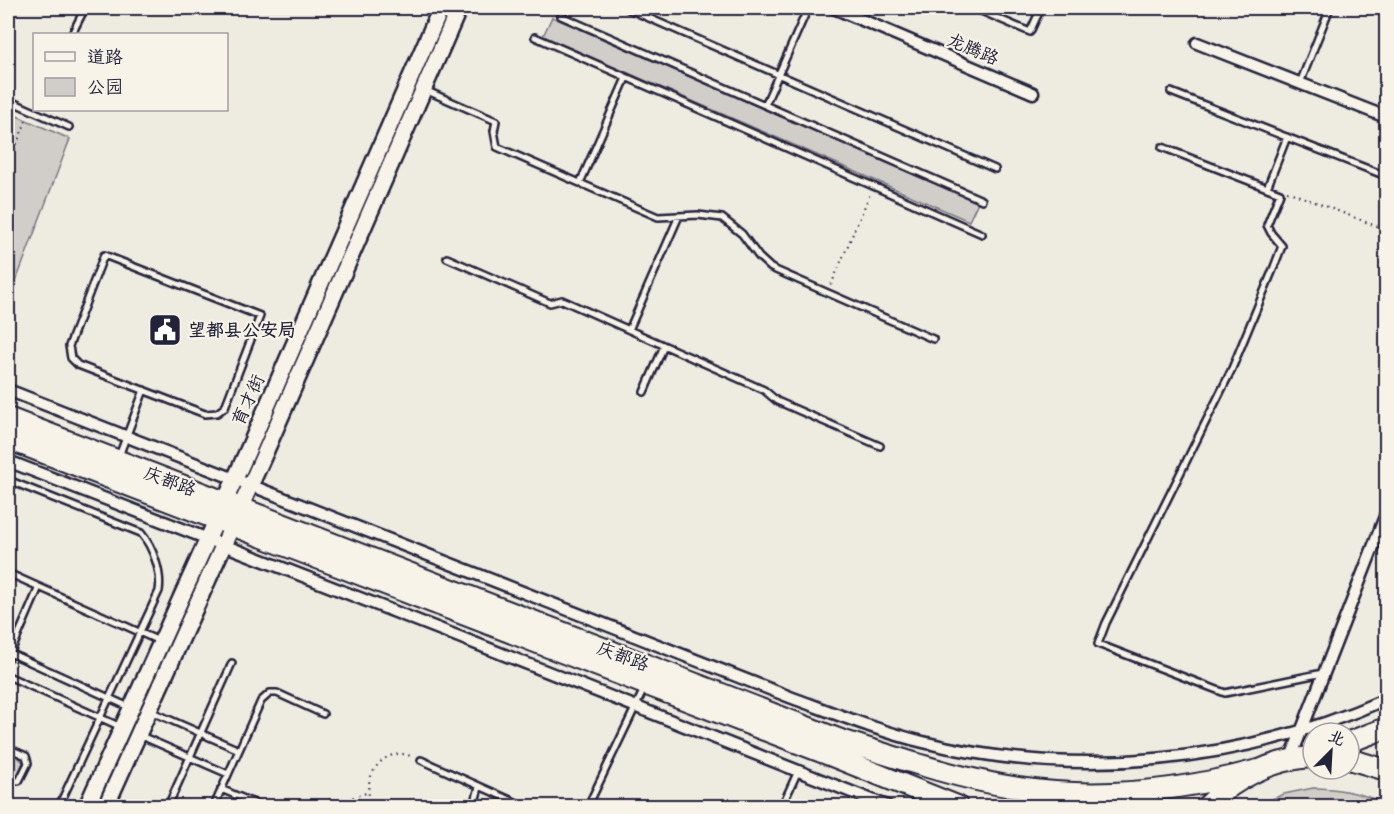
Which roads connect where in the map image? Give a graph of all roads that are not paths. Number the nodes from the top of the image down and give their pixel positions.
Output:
1 (85, 8) edge
2 (441, 8) edge
3 (459, 8) edge
4 (626, 8) edge
5 (808, 8) edge
6 (834, 8) edge
7 (974, 8) edge
8 (1041, 8) edge
9 (1330, 8) edge
10 (1373, 8) edge
11 (1386, 13) edge
12 (561, 16) dead end
13 (72, 33) edge
14 (535, 38) dead end
15 (1197, 43) dead end
16 (779, 74) junction
17 (626, 78) junction
18 (1300, 83) junction
19 (424, 90) junction
20 (1171, 92) dead end
21 (1033, 93) dead end
22 (8, 100) edge
23 (765, 105) junction
24 (33, 110) edge
25 (35, 111) edge
26 (1386, 117) edge
27 (69, 127) dead end
28 (1287, 137) junction
29 (1162, 147) dead end
30 (995, 169) dead end
31 (1386, 176) edge
32 (580, 183) junction
33 (1268, 188) junction
34 (982, 200) dead end
35 (680, 216) junction
36 (982, 234) dead end
37 (447, 258) dead end
38 (629, 330) junction
39 (933, 339) dead end
40 (664, 346) junction
41 (8, 390) edge
42 (144, 390) junction
43 (644, 392) dead end
44 (8, 418) edge
45 (127, 436) junction
46 (8, 439) edge
47 (880, 446) dead end
48 (117, 460) junction
49 (8, 461) edge
50 (235, 478) junction
51 (8, 480) edge
52 (251, 485) junction
53 (232, 505) junction
54 (1386, 514) edge
55 (224, 523) junction
56 (208, 538) junction
57 (224, 545) junction
58 (8, 573) edge
59 (39, 587) junction
60 (140, 632) junction
61 (161, 642) junction
62 (9, 656) edge
63 (232, 663) dead end
64 (1324, 672) junction
65 (8, 676) edge
66 (646, 685) junction
67 (109, 698) junction
68 (1386, 699) edge
69 (636, 706) junction
70 (131, 708) junction
71 (149, 711) junction
72 (324, 714) dead end
73 (100, 717) junction
74 (1305, 721) edge
75 (1332, 721) edge
76 (122, 727) junction
77 (1386, 728) edge
78 (1301, 731) edge
79 (200, 733) junction
80 (139, 734) junction
81 (1361, 737) edge
82 (8, 748) edge
83 (239, 750) junction
84 (190, 757) junction
85 (1301, 759) edge
86 (421, 760) road end
87 (1361, 763) edge
88 (1258, 770) junction
89 (1386, 770) edge
90 (798, 771) junction
91 (228, 774) junction
92 (8, 781) edge
93 (479, 786) junction
94 (221, 789) junction
95 (59, 807) edge
96 (87, 807) edge
97 (106, 807) edge
98 (168, 807) edge
99 (214, 807) edge
100 (261, 807) edge
101 (474, 807) edge
102 (524, 807) edge
103 (588, 807) edge
104 (782, 807) edge
105 (887, 807) edge
106 (957, 807) edge
107 (1207, 807) edge

1 - 13 lane
2 - 50 street, 育才街
3 - 19 street, 育才街
4 - 16 lane
5 - 16 lane
6 - 21 street, 龙腾路
7 - 8 lane
9 - 18 lane
10 - 11 lane
12 - 23 lane
14 - 17 lane
15 - 18 street
16 - 23 lane
16 - 30 lane
17 - 32 lane
17 - 36 lane
18 - 26 street
19 - 32 lane
19 - 52 street, 育才街
20 - 28 lane
22 - 24 lane
23 - 34 lane
25 - 27 lane
28 - 31 lane
28 - 33 lane
29 - 33 lane
32 - 35 lane
33 - 64 lane
35 - 38 lane
35 - 39 lane
37 - 38 lane
38 - 40 lane
40 - 43 lane
40 - 47 lane
41 - 45 street
42 - 42 lane
42 - 45 lane
44 - 48 highway, 庆都路
45 - 48 lane
45 - 50 street
46 - 55 highway, 庆都路
48 - 53 highway, 庆都路
49 - 56 street
50 - 52 street
50 - 53 street, 育才街
51 - 60 lane
52 - 53 street, 育才街
52 - 78 street
53 - 55 street, 育才街
53 - 88 highway, 庆都路
54 - 64 street
55 - 56 street, 育才街
55 - 57 street, 育才街
55 - 66 highway, 庆都路
56 - 57 street
56 - 61 street, 育才街
57 - 69 street
57 - 71 street, 育才街
58 - 59 lane
59 - 60 lane
59 - 62 lane
60 - 61 lane
60 - 67 lane
61 - 70 street, 育才街
62 - 67 lane
63 - 79 lane
64 - 74 street
65 - 73 lane
66 - 69 lane
66 - 106 highway, 庆都路
67 - 70 lane
67 - 73 lane
68 - 75 street
69 - 90 street
69 - 103 lane
70 - 76 street, 育才街
71 - 79 lane
71 - 80 street, 育才街
72 - 83 lane
73 - 76 lane
73 - 95 lane
76 - 96 street, 育才街
77 - 81 highway
79 - 83 lane
79 - 84 lane
80 - 84 lane
80 - 97 street, 育才街
82 - 92 lane
83 - 91 lane
84 - 91 lane
84 - 98 lane
85 - 88 highway
86 - 93 lane
87 - 89 highway
88 - 107 highway
90 - 104 lane
90 - 105 street
91 - 94 lane
93 - 101 lane
93 - 102 lane
94 - 99 lane
94 - 100 lane

